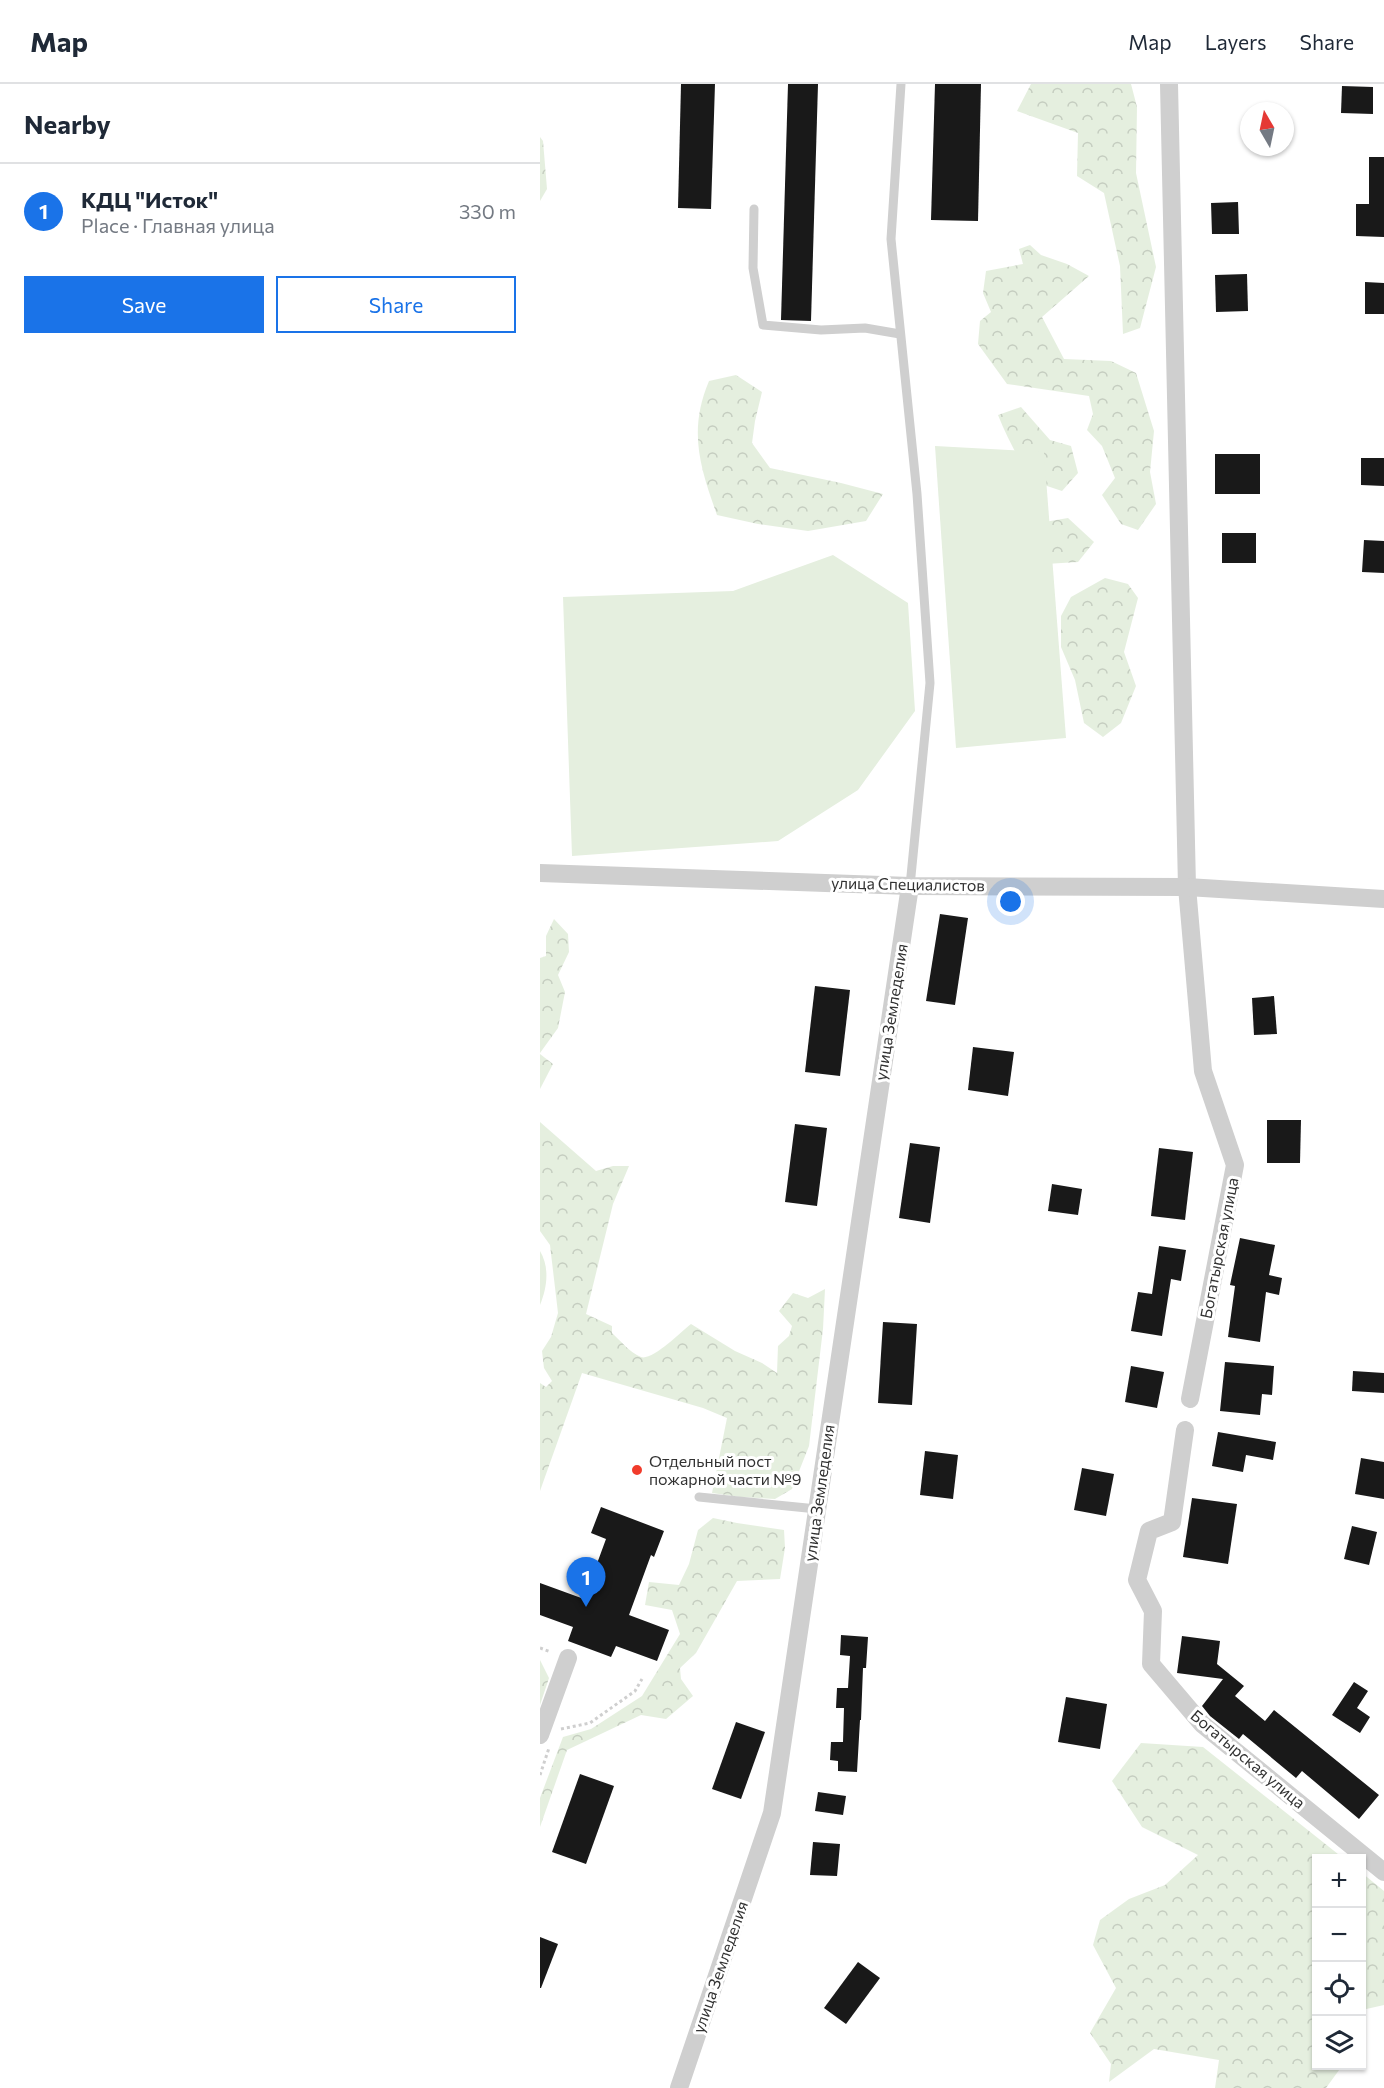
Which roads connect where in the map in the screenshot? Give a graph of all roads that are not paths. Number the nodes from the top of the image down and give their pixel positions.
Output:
1 (901, 84) edge
2 (1169, 84) edge
3 (754, 209) dead end
4 (900, 334) junction
5 (540, 873) edge
6 (910, 886) junction
7 (1187, 887) junction
8 (1384, 899) edge
9 (1190, 1399) dead end
10 (1185, 1430) dead end
11 (699, 1497) dead end
12 (817, 1509) junction
13 (560, 1655) road end
14 (549, 1735) edge
15 (1384, 1872) edge
16 (679, 2088) edge

1 - 4 lane
2 - 7 street, Богатырская улица
3 - 4 lane
4 - 6 lane
5 - 6 street, улица Специалистов
6 - 7 street, улица Специалистов
6 - 12 street, улица Земледелия
7 - 8 street, улица Специалистов
7 - 9 street, Богатырская улица
10 - 15 street, Богатырская улица
11 - 12 lane
12 - 16 street, улица Земледелия
13 - 14 street

